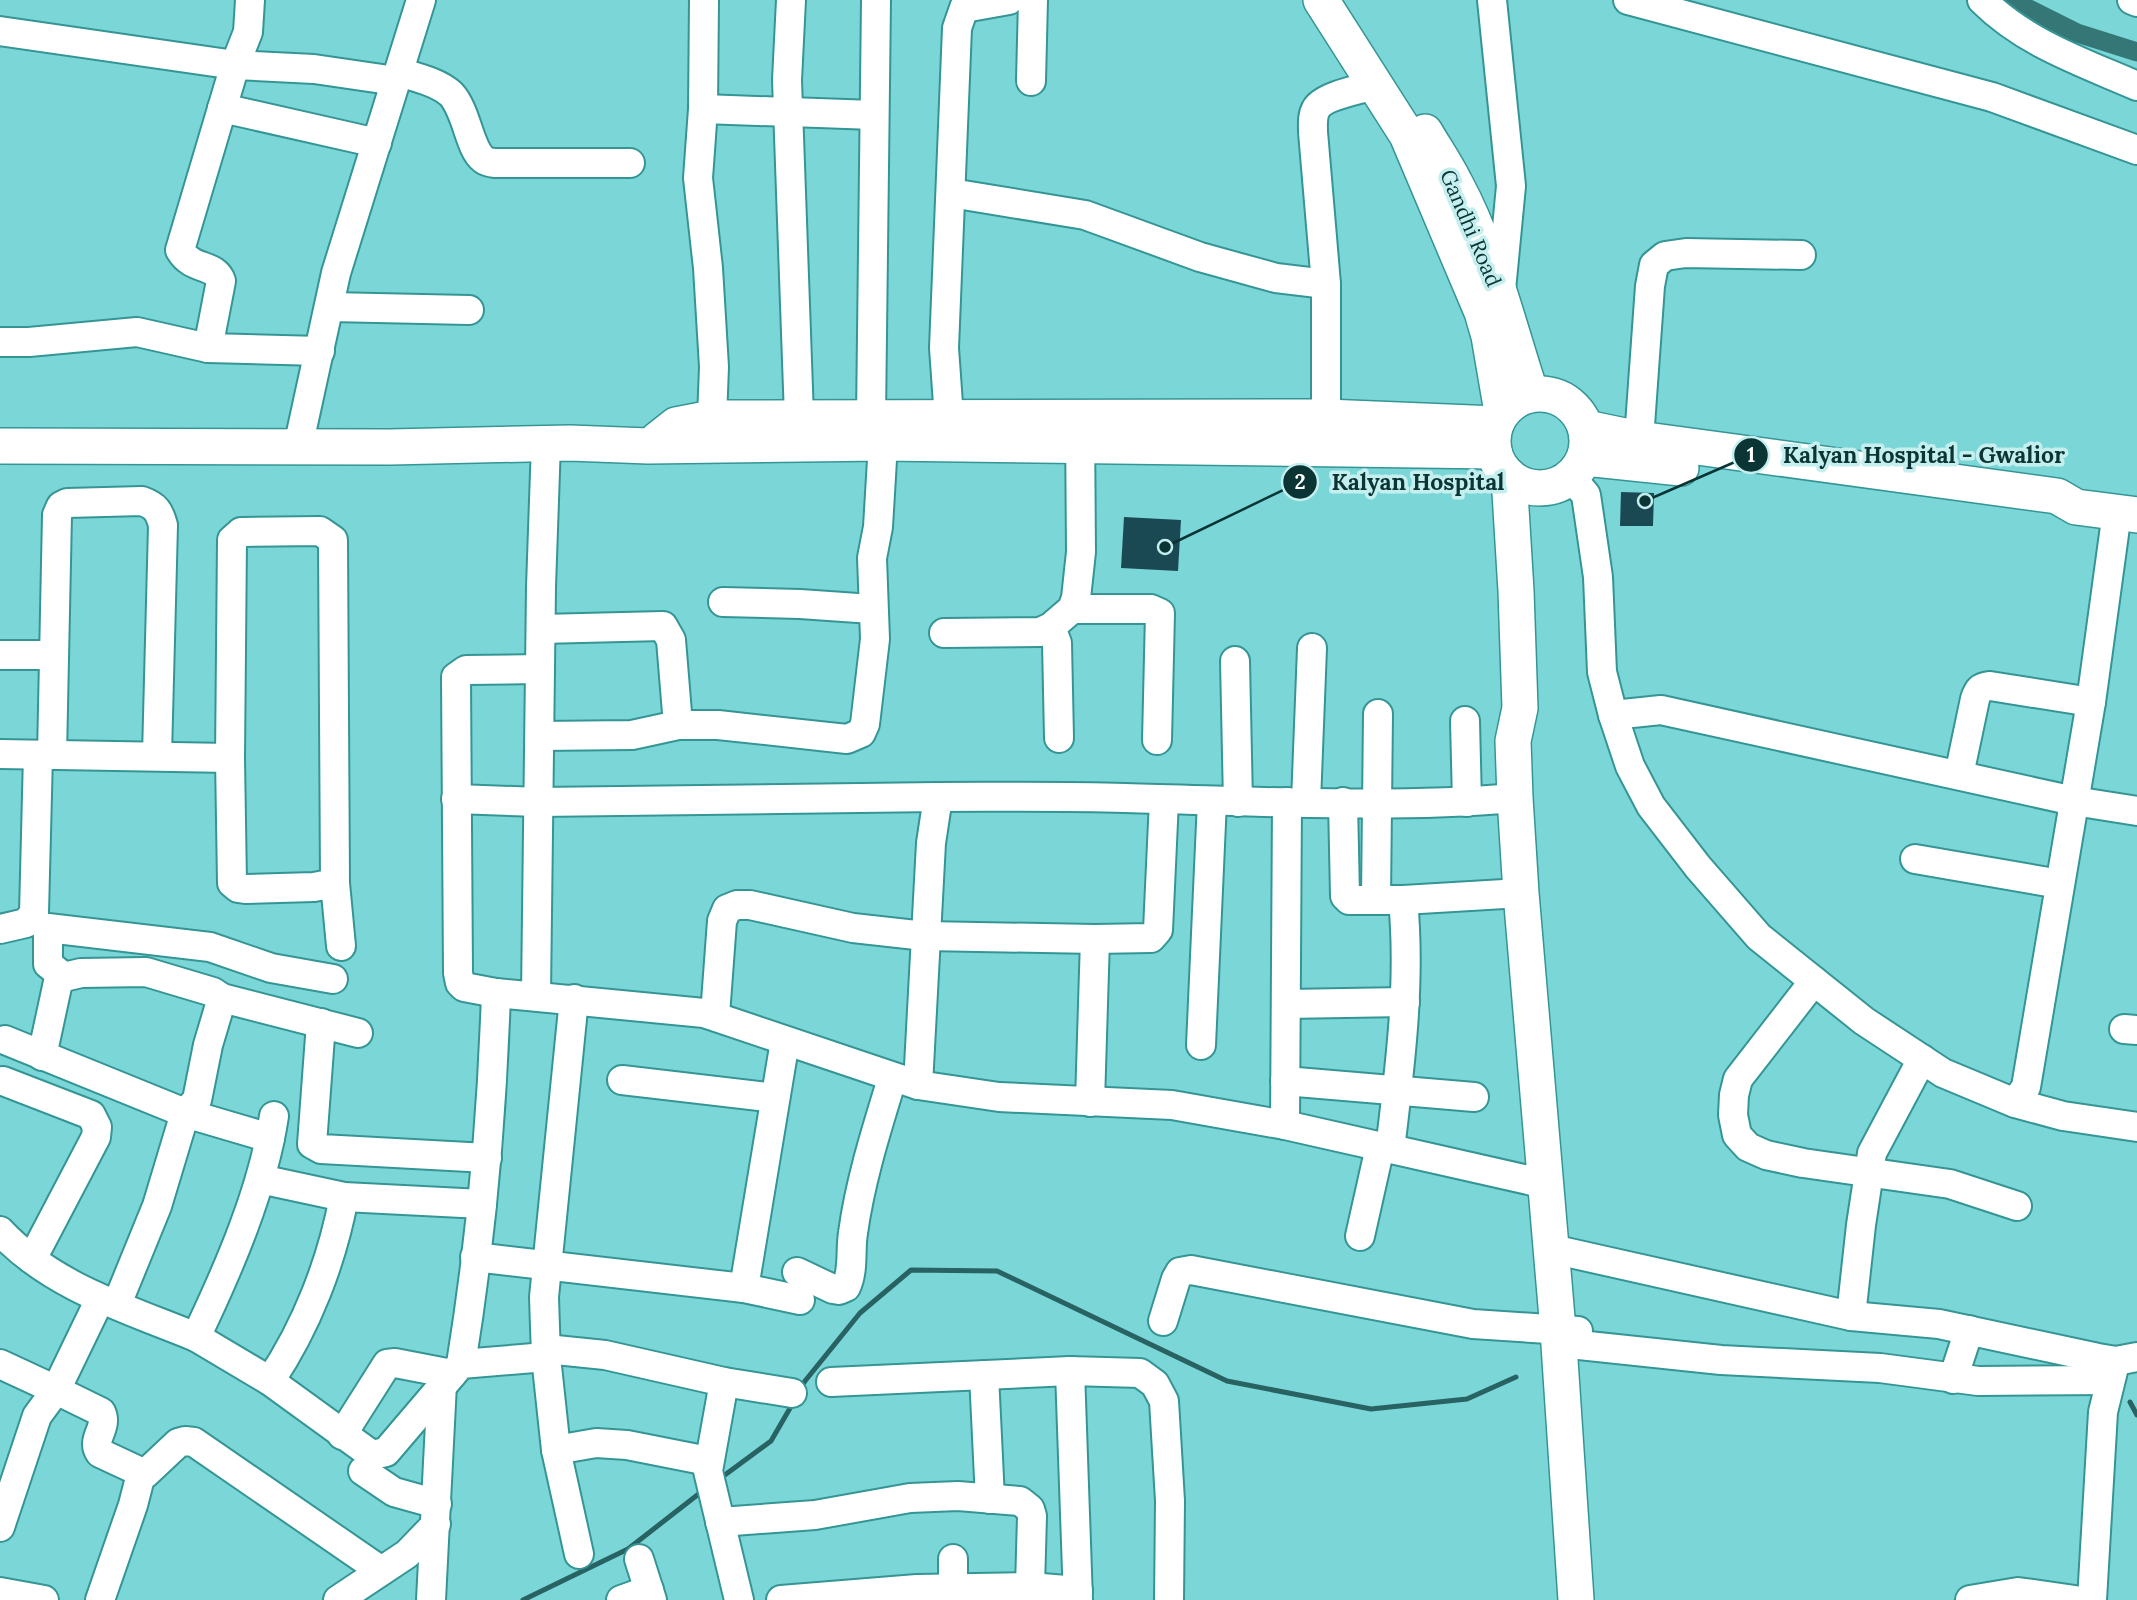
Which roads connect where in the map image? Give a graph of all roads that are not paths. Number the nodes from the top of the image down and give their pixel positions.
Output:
1 (250, 0) edge
2 (421, 0) edge
3 (704, 0) edge
4 (791, 0) edge
5 (876, 0) edge
6 (1009, 0) edge
7 (1033, 0) edge
8 (1321, 0) edge
9 (1345, 0) edge
10 (1492, 0) edge
11 (1628, 0) edge
12 (1982, 0) edge
13 (2132, 0) edge
14 (2137, 2) edge
15 (0, 31) edge
16 (235, 65) junction
17 (398, 77) junction
18 (1031, 81) dead end
19 (1375, 85) junction
20 (2137, 86) edge
21 (222, 108) junction
22 (703, 109) junction
23 (788, 110) junction
24 (874, 115) junction
25 (377, 143) junction
26 (2137, 150) edge
27 (630, 163) dead end
28 (951, 193) junction
29 (1801, 255) dead end
30 (1326, 284) junction
31 (1491, 306) junction
32 (330, 307) junction
33 (469, 310) dead end
34 (0, 342) edge
35 (208, 348) junction
36 (320, 351) junction
37 (799, 417) junction
38 (1326, 417) junction
39 (712, 418) junction
40 (949, 418) junction
41 (877, 430) junction
42 (1080, 432) junction
43 (1506, 432) junction
44 (1639, 439) junction
45 (546, 443) junction
46 (0, 446) edge
47 (648, 446) junction
48 (298, 447) junction
49 (1581, 454) junction
50 (2076, 507) junction
51 (2127, 514) edge
52 (723, 602) dead end
53 (1072, 608) junction
54 (873, 609) junction
55 (1051, 627) junction
56 (541, 629) junction
57 (944, 633) dead end
58 (1312, 648) dead end
59 (0, 655) edge
60 (53, 655) junction
61 (1235, 661) dead end
62 (541, 669) junction
63 (2091, 702) junction
64 (1520, 708) junction
65 (1378, 714) dead end
66 (1613, 715) junction
67 (1465, 721) dead end
68 (678, 725) junction
69 (540, 736) junction
70 (1059, 738) dead end
71 (1157, 740) dead end
72 (0, 754) edge
73 (45, 755) junction
74 (157, 755) junction
75 (230, 758) junction
76 (1959, 775) junction
77 (939, 797) junction
78 (1515, 798) junction
79 (456, 799) junction
80 (1164, 800) junction
81 (2074, 800) junction
82 (1225, 802) junction
83 (1466, 802) junction
84 (539, 803) junction
85 (1297, 803) junction
86 (1343, 803) junction
87 (1378, 803) junction
88 (2137, 811) edge
89 (1915, 859) dead end
90 (335, 883) junction
91 (2060, 884) junction
92 (1521, 893) junction
93 (1390, 900) junction
94 (0, 929) edge
95 (925, 936) junction
96 (1095, 939) junction
97 (341, 946) dead end
98 (64, 977) junction
99 (333, 979) dead end
100 (1814, 981) junction
101 (496, 993) junction
102 (536, 995) junction
103 (222, 998) junction
104 (574, 999) junction
105 (1405, 1002) junction
106 (1286, 1004) junction
107 (715, 1015) junction
108 (321, 1023) junction
109 (358, 1033) dead end
110 (5, 1040) dead end
111 (785, 1041) junction
112 (1201, 1045) dead end
113 (42, 1056) junction
114 (1922, 1059) junction
115 (622, 1080) dead end
116 (3, 1081) dead end
117 (905, 1082) junction
118 (1285, 1082) junction
119 (1396, 1089) junction
120 (1474, 1097) dead end
121 (775, 1098) junction
122 (1090, 1102) junction
123 (2015, 1103) junction
124 (185, 1114) junction
125 (1285, 1125) junction
126 (2137, 1127) edge
127 (1385, 1148) junction
128 (487, 1157) junction
129 (1868, 1171) junction
130 (260, 1179) junction
131 (1546, 1184) junction
132 (344, 1197) junction
133 (482, 1204) junction
134 (2017, 1206) dead end
135 (0, 1231) edge
136 (1360, 1236) dead end
137 (1560, 1251) junction
138 (475, 1257) junction
139 (32, 1259) junction
140 (546, 1264) junction
141 (797, 1272) dead end
142 (744, 1288) junction
143 (800, 1300) dead end
144 (109, 1301) junction
145 (1851, 1316) junction
146 (1163, 1321) dead end
147 (1969, 1330) junction
148 (1572, 1335) junction
149 (196, 1337) junction
150 (546, 1353) junction
151 (0, 1364) edge
152 (2121, 1366) edge
153 (1070, 1371) junction
154 (452, 1374) junction
155 (984, 1375) junction
156 (1954, 1379) junction
157 (270, 1381) junction
158 (724, 1382) junction
159 (831, 1382) dead end
160 (56, 1391) junction
161 (792, 1393) dead end
162 (342, 1434) junction
163 (556, 1450) junction
164 (363, 1471) dead end
165 (709, 1473) junction
166 (141, 1474) junction
167 (990, 1499) junction
168 (437, 1514) junction
169 (720, 1522) junction
170 (0, 1527) edge
171 (579, 1554) dead end
172 (639, 1559) dead end
173 (953, 1559) dead end
174 (380, 1570) junction
175 (1030, 1587) junction
176 (0, 1592) edge
177 (650, 1595) edge
178 (953, 1595) edge
179 (1078, 1595) edge
180 (1980, 1599) edge
181 (44, 1600) edge
182 (100, 1600) edge
183 (338, 1600) edge
184 (431, 1600) edge
185 (621, 1600) edge
186 (740, 1600) edge
187 (781, 1600) edge
188 (1170, 1600) edge
189 (1576, 1600) edge
190 (1598, 1600) edge
191 (2075, 1600) edge
192 (2092, 1600) edge

1 - 16 street
2 - 17 street
3 - 22 street
4 - 23 street
5 - 24 street
6 - 28 street
7 - 18 street
8 - 19 main road
9 - 31 main road, Gandhi Road
10 - 31 street
11 - 26 street
12 - 20 street
13 - 14 street
15 - 16 street
16 - 17 street
16 - 21 street
17 - 25 street
17 - 27 street
19 - 30 street
19 - 31 main road
21 - 25 street
21 - 35 street
22 - 23 street
22 - 39 street
23 - 24 street
23 - 37 street
24 - 41 street
25 - 32 street
28 - 30 street
28 - 40 street
29 - 44 street
30 - 38 street
31 - 43 main road
32 - 33 street
32 - 36 street
34 - 35 street
35 - 36 street
36 - 48 street
37 - 39 main road
37 - 41 main road
38 - 42 main road
38 - 43 main road
39 - 47 main road
40 - 41 main road
40 - 42 main road
41 - 42 main road
41 - 47 main road
41 - 54 street
42 - 43 main road
42 - 53 street
43 - 49 main road
43 - 49 main road
43 - 64 main road
44 - 49 main road
44 - 50 main road
45 - 47 main road
45 - 48 main road
45 - 56 street
46 - 48 main road
49 - 50 main road
49 - 66 street
50 - 51 main road
51 - 63 street
52 - 54 street
53 - 55 street
53 - 71 street
54 - 68 street
55 - 57 street
55 - 70 street
56 - 62 street
56 - 68 street
58 - 85 street
59 - 60 street
60 - 73 street
60 - 74 street
61 - 82 street
62 - 69 street
62 - 79 street
63 - 76 street
63 - 81 street
64 - 78 main road
64 - 137 main road
65 - 87 street
66 - 76 street
66 - 100 street
67 - 83 street
68 - 69 street
69 - 84 street
72 - 73 street
73 - 74 street
73 - 94 street
74 - 75 street
75 - 90 street
75 - 90 street
76 - 81 street
77 - 80 street
77 - 84 street
77 - 95 street
78 - 83 street
78 - 92 main road
79 - 84 street
79 - 101 street
80 - 82 street
80 - 96 street
81 - 88 street
81 - 91 street
82 - 85 street
82 - 112 street
83 - 87 street
84 - 102 street
85 - 86 street
85 - 106 street
86 - 87 street
86 - 93 street
87 - 93 street
89 - 91 street
90 - 97 street
91 - 123 street
92 - 93 street
92 - 131 main road
93 - 105 street
95 - 96 street
95 - 107 street
95 - 117 street
96 - 122 street
98 - 99 street
98 - 103 street
98 - 113 street
100 - 114 street
100 - 129 street
101 - 102 street
101 - 128 street
102 - 104 street
103 - 108 street
103 - 124 street
104 - 107 street
104 - 140 street
105 - 106 street
105 - 119 street
106 - 118 street
107 - 111 street
108 - 109 street
108 - 128 street
110 - 113 street
111 - 117 street
111 - 121 street
113 - 124 street
114 - 123 street
114 - 129 street
115 - 121 street
116 - 139 street
117 - 122 street
117 - 141 street
118 - 119 street
118 - 125 street
119 - 120 street
119 - 127 street
121 - 142 street
122 - 125 street
123 - 126 street
124 - 130 street
124 - 144 street
125 - 127 street
127 - 131 street
127 - 136 street
128 - 133 street
129 - 134 street
129 - 145 street
130 - 132 street
130 - 149 street
131 - 137 main road
132 - 133 street
132 - 157 street
133 - 138 street
135 - 139 street
137 - 145 street
137 - 148 main road
138 - 140 street
138 - 154 street
139 - 144 street
140 - 142 street
140 - 150 street
142 - 143 street
144 - 149 street
144 - 160 street
145 - 147 street
146 - 148 street
147 - 152 street
147 - 156 street
148 - 156 street
148 - 189 main road
148 - 190 main road
149 - 157 street
150 - 154 street
150 - 158 street
150 - 163 street
151 - 160 street
152 - 156 street
152 - 192 street
153 - 155 street
153 - 179 street
153 - 188 street
154 - 162 street
154 - 162 street
154 - 168 street
155 - 159 street
155 - 167 street
157 - 162 street
158 - 161 street
158 - 165 street
160 - 166 street
160 - 170 street
163 - 165 street
163 - 171 street
164 - 168 street
165 - 169 street
166 - 174 street
166 - 182 street
167 - 169 street
167 - 175 street
168 - 174 street
168 - 184 street
169 - 186 street
172 - 177 street
173 - 178 street
174 - 183 street
175 - 178 street
175 - 179 street
176 - 181 street
177 - 185 street
178 - 187 street
180 - 191 street

